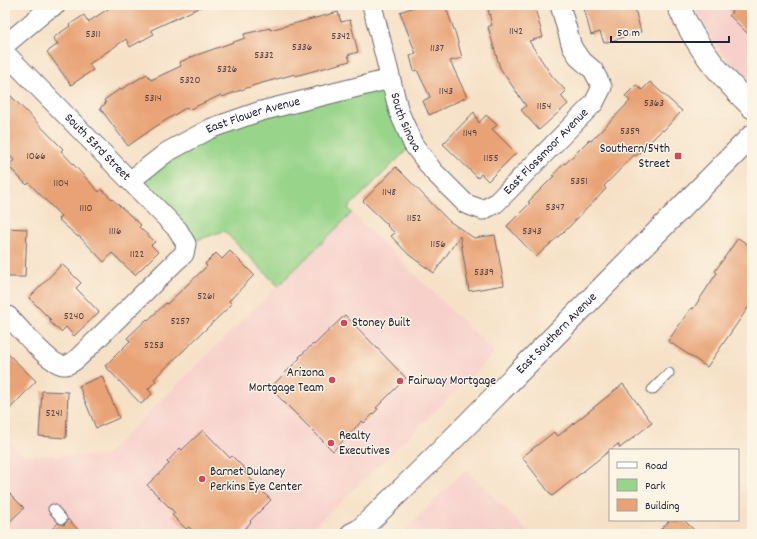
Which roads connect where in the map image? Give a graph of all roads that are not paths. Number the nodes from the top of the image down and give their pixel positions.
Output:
1 (56, 5) edge
2 (372, 5) edge
3 (560, 5) edge
4 (678, 5) edge
5 (5, 45) edge
6 (5, 53) edge
7 (390, 79) junction
8 (752, 107) edge
9 (752, 136) edge
10 (130, 181) junction
11 (483, 210) joint
12 (5, 315) edge
13 (669, 373) dead end
14 (652, 390) dead end
15 (53, 509) dead end
16 (62, 519) dead end
17 (357, 533) edge

1 - 5 street
2 - 7 street, South Sinova
3 - 11 street, East Flossmoor Avenue
4 - 8 main road
6 - 10 street, South 53rd Street
7 - 10 street, East Flower Avenue
7 - 11 street, South Sinova
9 - 17 main road, East Southern Avenue
10 - 12 street, South 53rd Street
13 - 14 lane
15 - 16 lane

